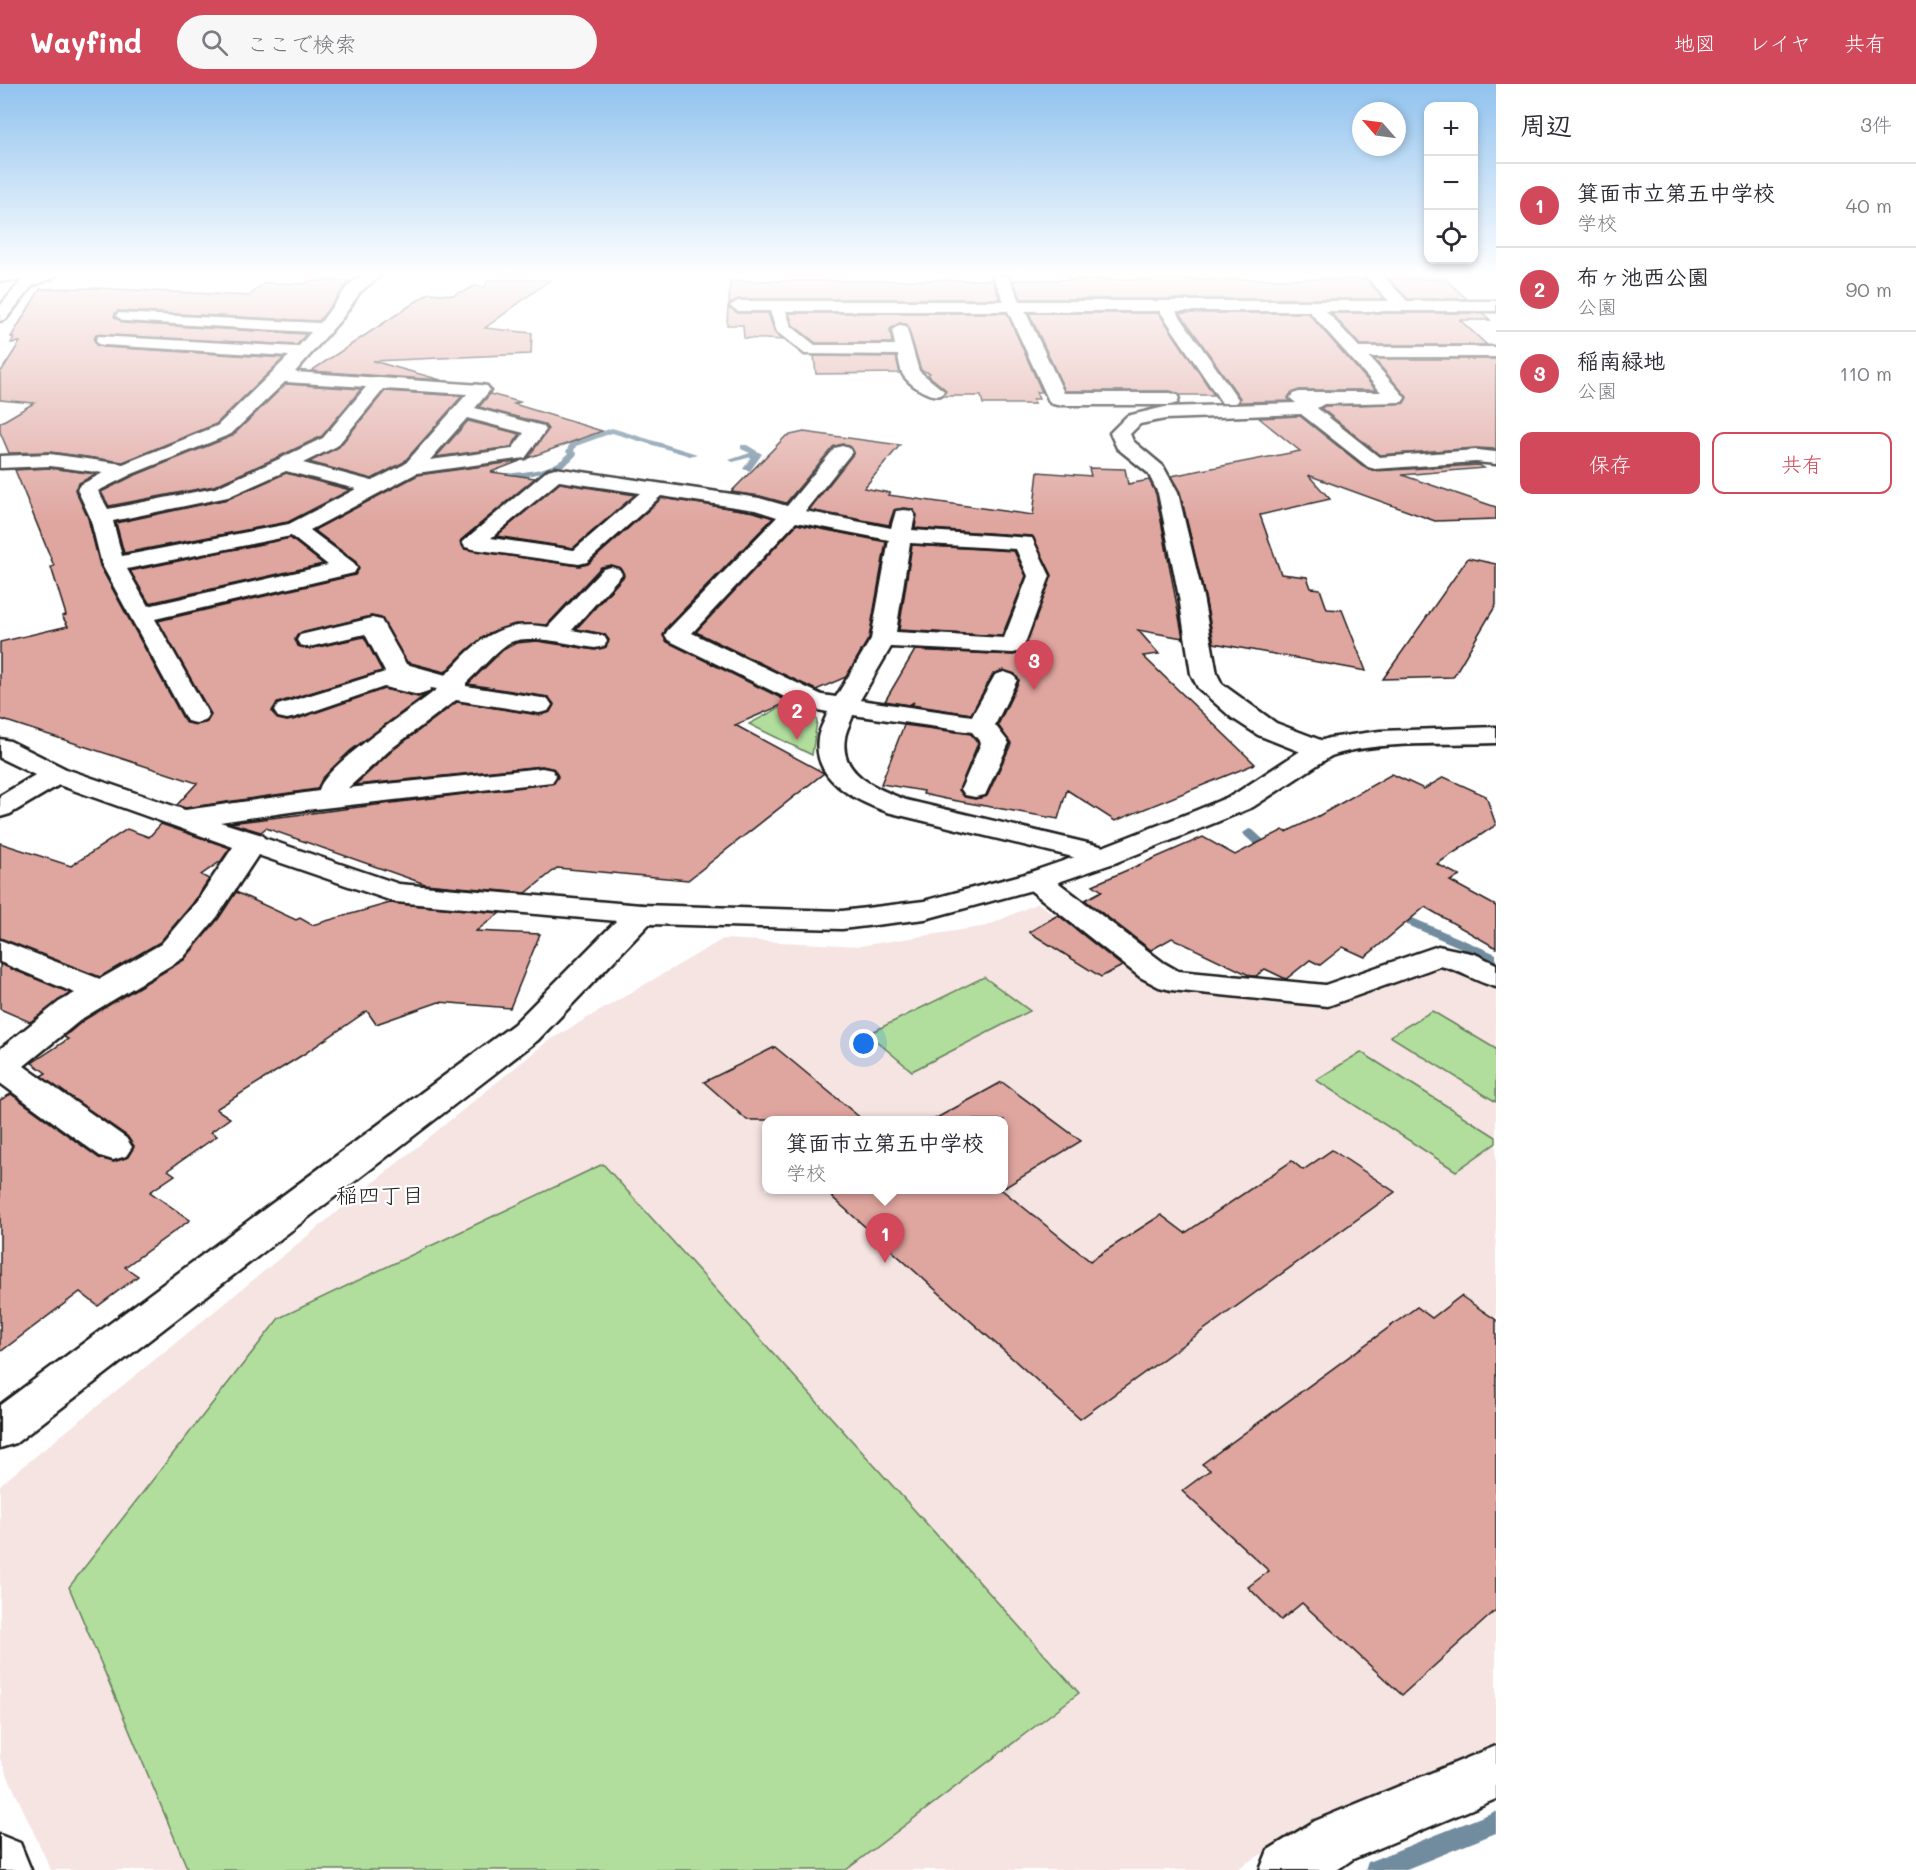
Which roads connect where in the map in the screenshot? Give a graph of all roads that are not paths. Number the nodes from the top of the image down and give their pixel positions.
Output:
1 (241, 358) edge
2 (297, 358) edge
3 (907, 358) edge
4 (1039, 358) edge
5 (1201, 358) edge
6 (1362, 358) edge
7 (177, 359) dead end
8 (291, 365) junction
9 (379, 383) junction
10 (935, 391) dead end
11 (1229, 399) junction
12 (1312, 403) junction
13 (463, 411) junction
14 (842, 452) dead end
15 (1496, 458) edge
16 (0, 462) edge
17 (284, 464) junction
18 (412, 468) junction
19 (125, 470) junction
20 (372, 487) junction
21 (657, 489) junction
22 (791, 515) junction
23 (101, 517) junction
24 (903, 526) junction
25 (295, 529) junction
26 (113, 565) junction
27 (611, 574) dead end
28 (140, 615) junction
29 (554, 635) junction
30 (883, 639) junction
31 (309, 640) dead end
32 (595, 641) dead end
33 (1004, 680) dead end
34 (450, 690) junction
35 (539, 705) dead end
36 (844, 705) junction
37 (287, 711) dead end
38 (196, 715) dead end
39 (981, 726) junction
40 (1496, 735) edge
41 (1, 748) edge
42 (1321, 750) junction
43 (56, 775) junction
44 (542, 776) dead end
45 (975, 789) dead end
46 (333, 798) junction
47 (0, 808) edge
48 (184, 818) junction
49 (252, 841) junction
50 (1106, 856) junction
51 (1036, 880) junction
52 (641, 914) junction
53 (0, 950) edge
54 (1496, 977) edge
55 (100, 991) junction
56 (1, 1066) edge
57 (113, 1147) dead end
58 (0, 1430) edge
59 (1496, 1772) edge
60 (0, 1863) edge
61 (3, 1870) edge
62 (1288, 1870) edge

1 - 8 street
2 - 8 street
3 - 10 street
4 - 11 street
5 - 11 street
6 - 12 street
7 - 8 street
8 - 9 street
8 - 19 street
9 - 13 street
9 - 17 street
11 - 12 street
12 - 15 street
12 - 42 street
13 - 18 street
13 - 18 street
14 - 22 street
16 - 19 street
17 - 20 street
17 - 23 street
18 - 20 street
19 - 23 street
20 - 25 street
21 - 21 street
21 - 22 street
22 - 24 street
22 - 36 street
23 - 26 street
24 - 30 street
24 - 30 street
25 - 26 street
25 - 28 street
26 - 28 street
27 - 29 street
28 - 38 street
29 - 32 street
29 - 34 street
30 - 36 street
31 - 34 street
33 - 39 street
34 - 35 street
34 - 37 street
34 - 46 street
36 - 39 street
36 - 50 street
39 - 45 street
40 - 42 street
41 - 43 street
42 - 50 street
43 - 47 street
43 - 48 street
44 - 46 street
46 - 48 street
48 - 49 street
49 - 52 street
49 - 55 street
50 - 51 street
51 - 52 street
51 - 54 street
52 - 58 street
53 - 55 street
55 - 56 street
56 - 57 street
59 - 62 street
60 - 61 street

